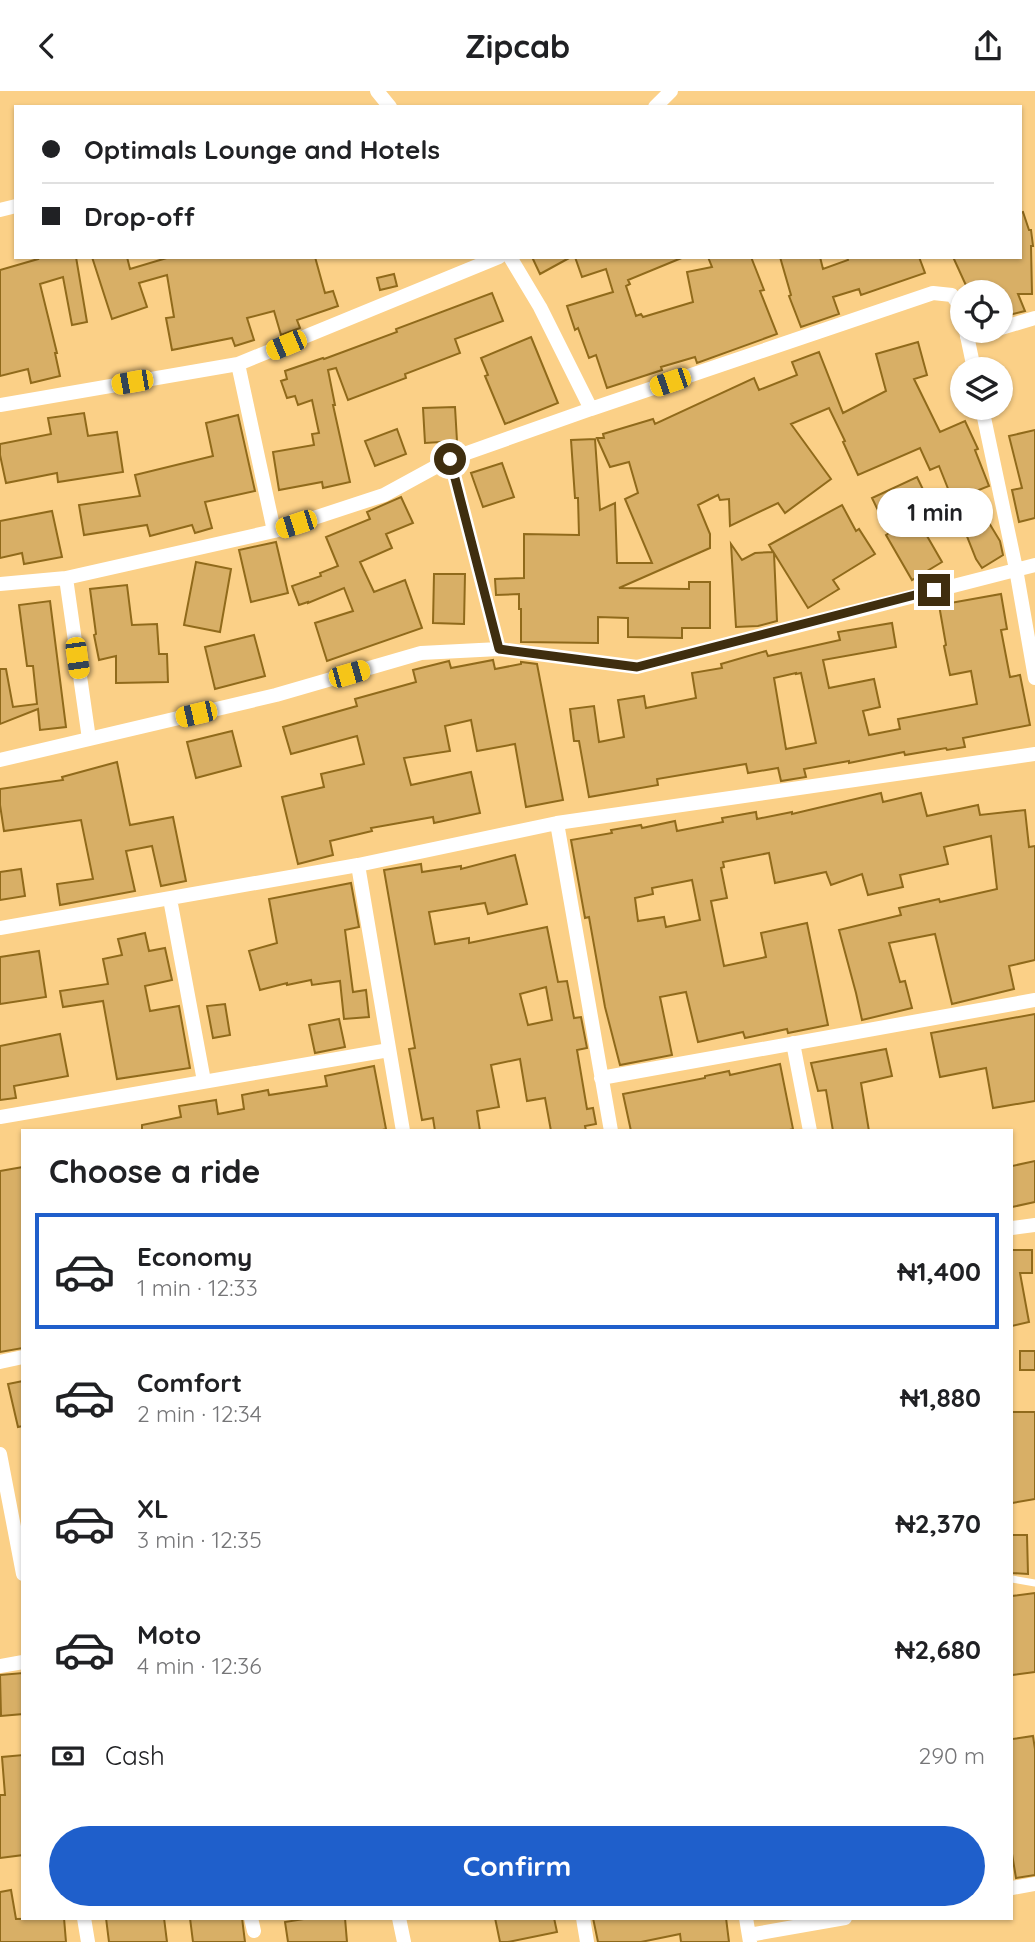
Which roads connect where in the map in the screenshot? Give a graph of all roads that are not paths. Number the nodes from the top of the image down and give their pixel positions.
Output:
1 (377, 91) edge
2 (671, 91) edge
3 (388, 105) edge
4 (657, 105) edge
5 (494, 259) edge
6 (511, 259) edge
7 (950, 295) edge
8 (1035, 318) edge
9 (1013, 324) edge
10 (238, 364) junction
11 (0, 405) edge
12 (591, 408) junction
13 (985, 420) edge
14 (450, 459) junction
15 (274, 531) junction
16 (1035, 565) edge
17 (1016, 569) junction
18 (66, 578) junction
19 (0, 584) edge
20 (499, 649) junction
21 (1035, 678) edge
22 (89, 739) junction
23 (1035, 754) edge
24 (0, 759) edge
25 (557, 823) junction
26 (358, 865) junction
27 (170, 899) junction
28 (0, 928) edge
29 (1035, 1000) edge
30 (793, 1043) junction
31 (389, 1050) junction
32 (601, 1078) junction
33 (204, 1081) junction
34 (0, 1117) edge
35 (403, 1129) edge
36 (611, 1129) edge
37 (810, 1129) edge
38 (1035, 1225) edge
39 (1013, 1228) edge
40 (21, 1357) edge
41 (0, 1362) edge
42 (0, 1454) edge
43 (2, 1483) edge
44 (21, 1565) edge
45 (1013, 1579) edge
46 (1035, 1583) edge
47 (21, 1662) edge
48 (0, 1666) edge
49 (1035, 1884) edge
50 (1013, 1888) edge
51 (84, 1920) edge
52 (399, 1920) edge
53 (583, 1920) edge
54 (746, 1920) edge
55 (836, 1920) edge
56 (750, 1939) edge
57 (88, 1942) edge
58 (404, 1942) edge
59 (587, 1942) edge

1 - 3 street
2 - 4 street
5 - 10 street
6 - 12 street
7 - 12 street
8 - 9 street
10 - 11 street
10 - 15 street
12 - 14 street
13 - 17 street
14 - 15 street
14 - 20 street
15 - 18 street
16 - 17 street
17 - 20 street
17 - 21 street
18 - 19 street
18 - 22 street
20 - 22 street
22 - 24 street
23 - 25 street
25 - 26 street
25 - 32 street
26 - 27 street
26 - 31 street
27 - 28 street
27 - 33 street
29 - 30 street
30 - 32 street
30 - 37 street
31 - 33 street
31 - 35 street
32 - 36 street
33 - 34 street
38 - 39 street
40 - 41 street
42 - 43 street
43 - 44 street
45 - 46 lane
47 - 48 street
49 - 50 street
51 - 57 street
52 - 58 street
53 - 59 street
54 - 56 street
55 - 56 street

